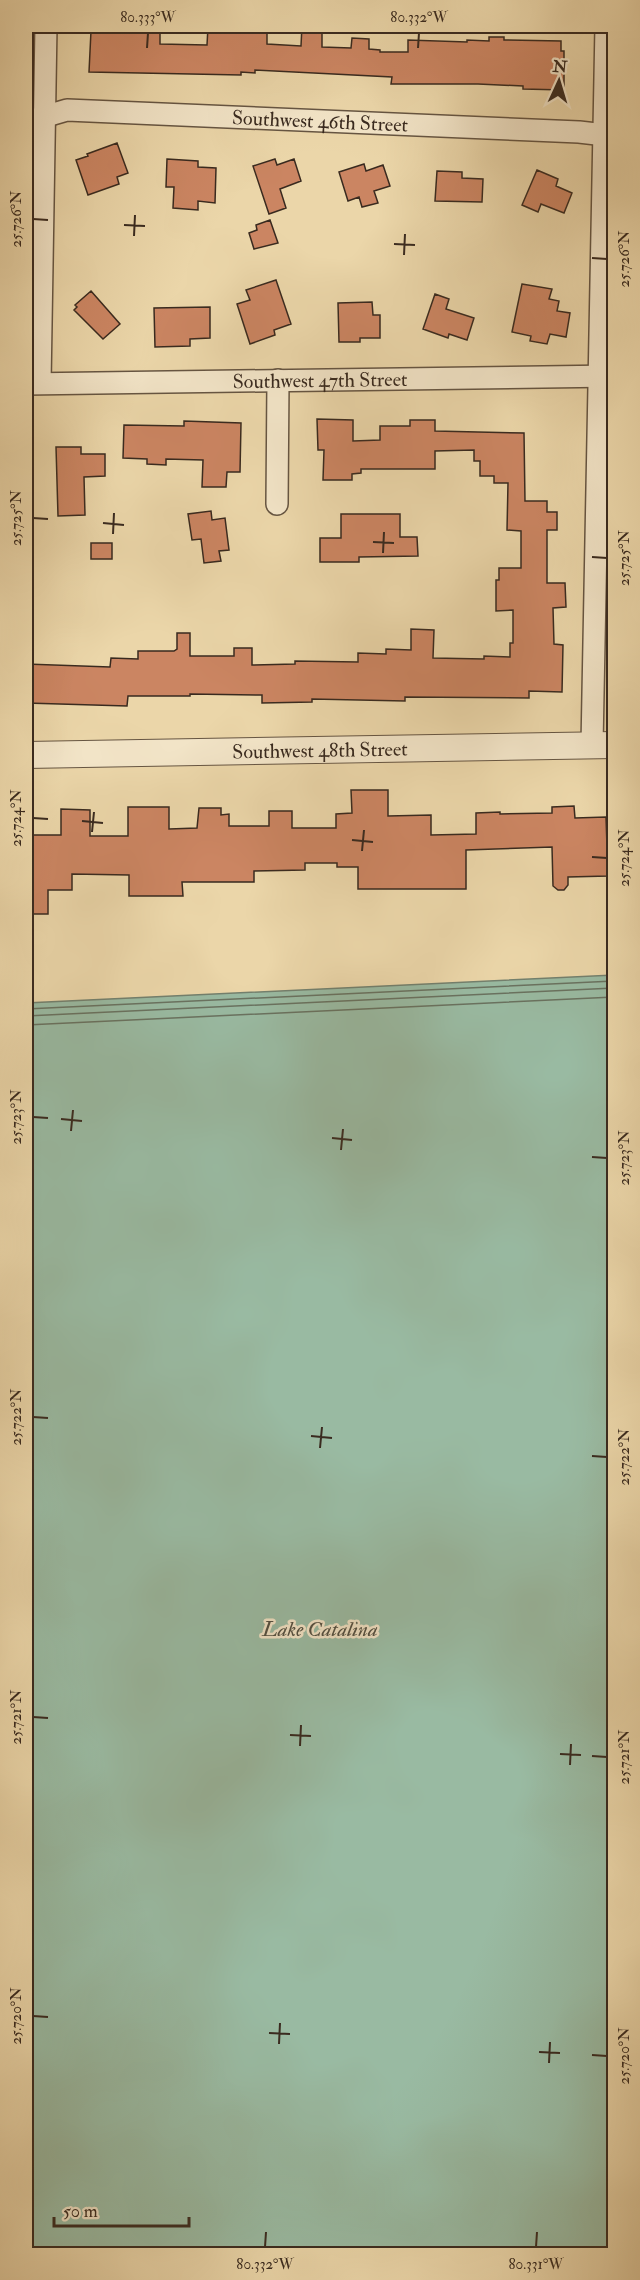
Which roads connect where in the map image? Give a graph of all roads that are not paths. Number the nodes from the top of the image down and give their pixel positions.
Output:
1 (46, 26) edge
2 (606, 26) edge
3 (35, 119) edge
4 (609, 135) edge
5 (607, 376) edge
6 (278, 380) junction
7 (33, 383) edge
8 (277, 504) dead end
9 (603, 745) edge
10 (26, 755) edge

1 - 3 street
2 - 4 street
3 - 4 street, Southwest 46th Street
3 - 7 street
4 - 5 street
5 - 6 street, Southwest 47th Street
5 - 9 street
6 - 7 street, Southwest 47th Street
6 - 8 street
9 - 10 street, Southwest 48th Street

